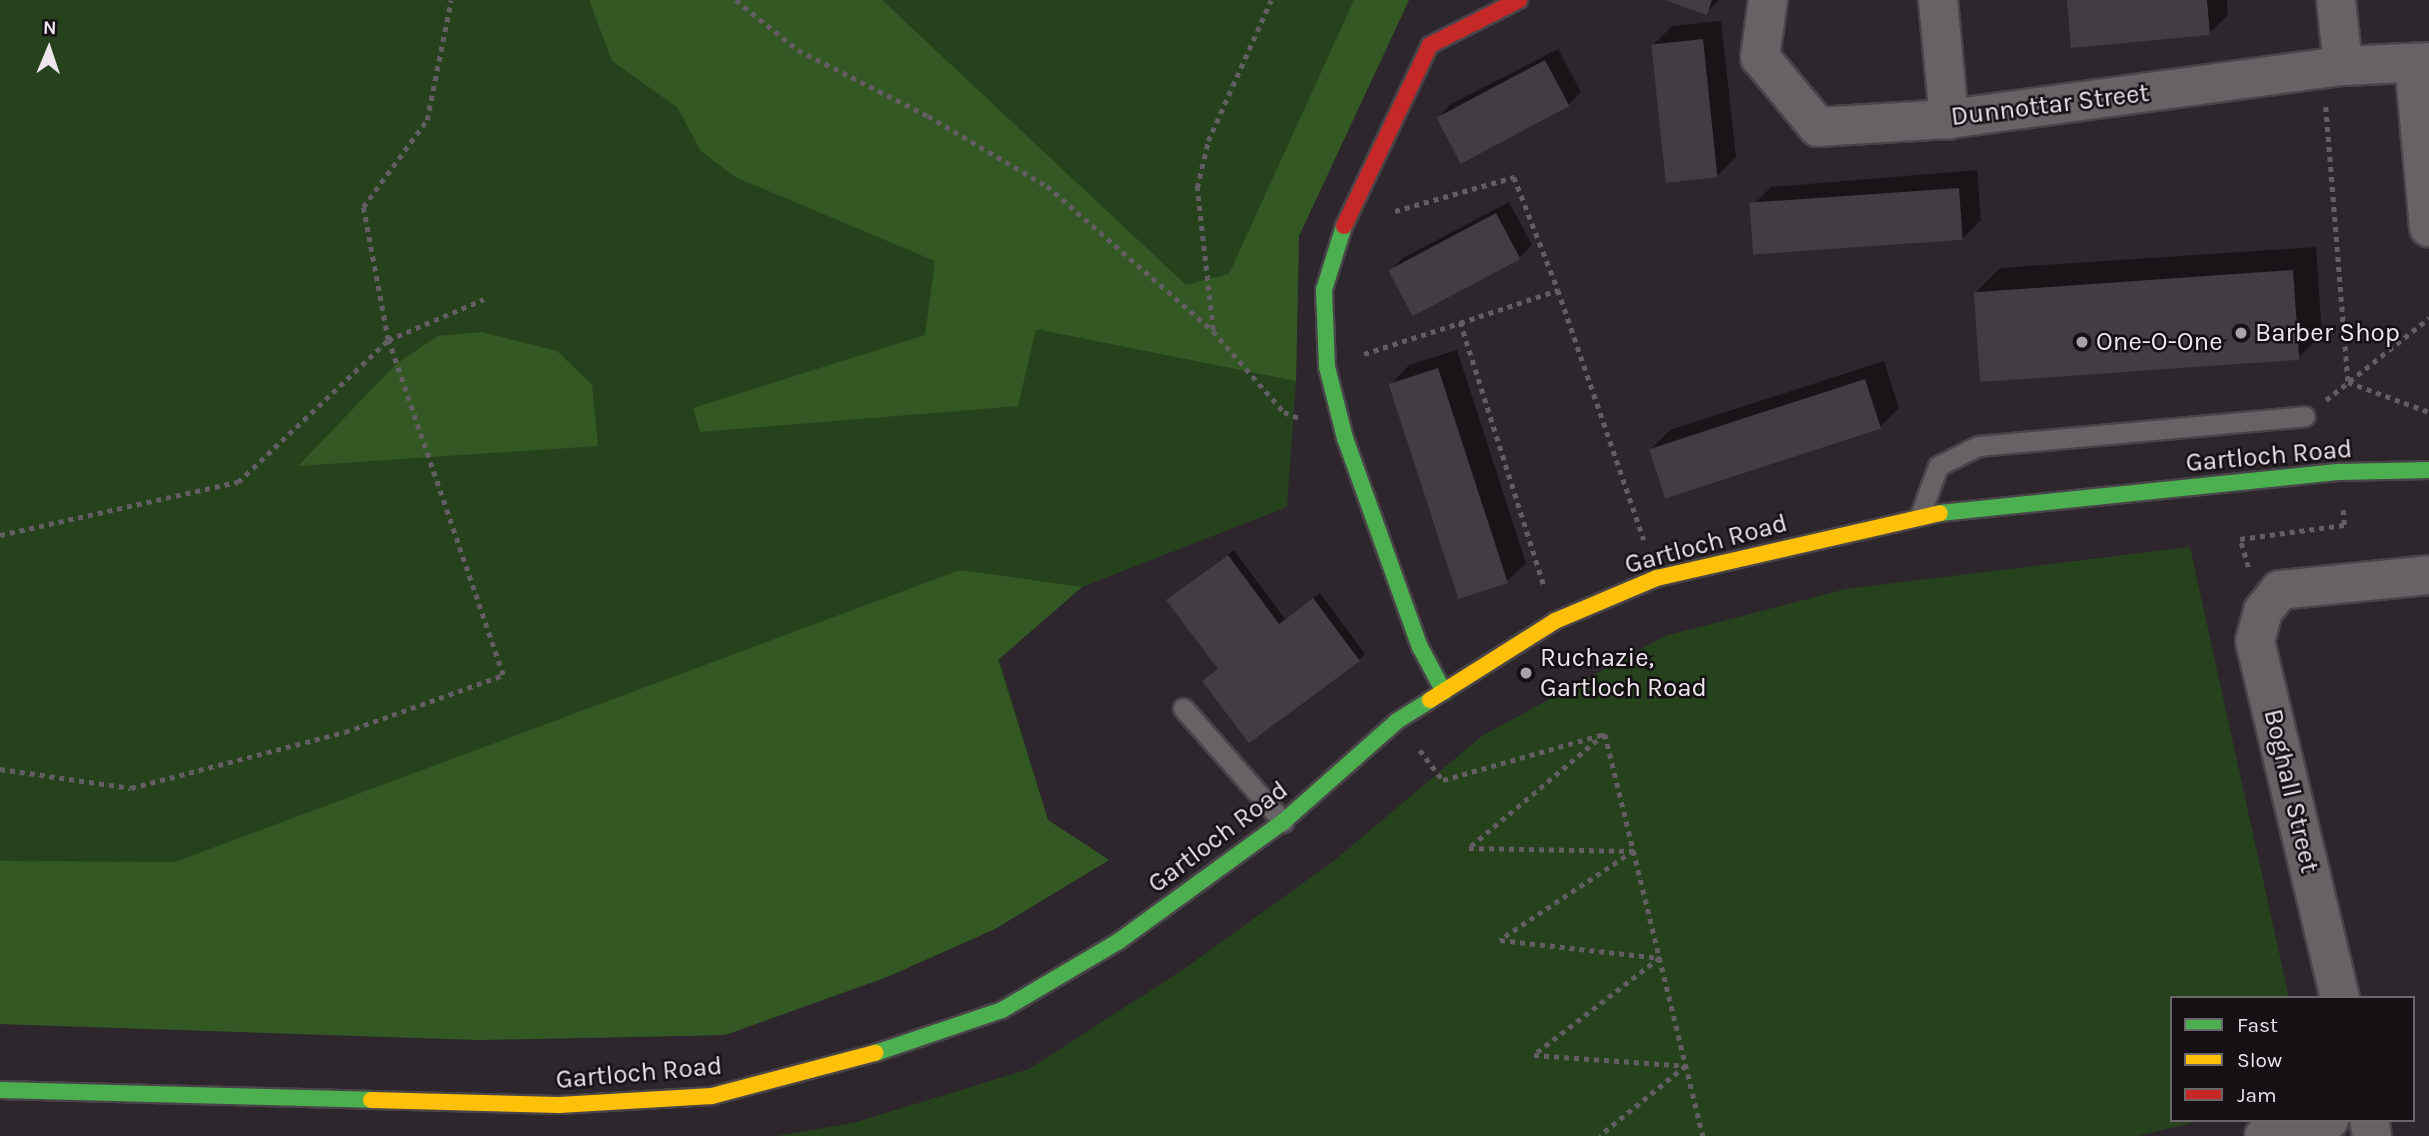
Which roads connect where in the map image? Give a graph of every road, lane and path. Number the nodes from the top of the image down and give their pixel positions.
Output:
1 (451, 0) edge
2 (736, 0) edge
3 (1271, 0) edge
4 (1519, 0) edge
5 (1768, 0) edge
6 (1938, 0) edge
7 (2336, 0) edge
8 (2421, 62) edge
9 (2343, 66) junction
10 (1949, 119) junction
11 (1344, 226) junction
12 (2429, 228) edge
13 (1558, 290) junction
14 (484, 299) dead end
15 (1460, 323) junction
16 (1213, 331) junction
17 (388, 340) junction
18 (1327, 367) junction
19 (2429, 412) edge
20 (2305, 416) dead end
21 (1345, 438) junction
22 (2429, 470) edge
23 (1920, 515) junction
24 (0, 534) edge
25 (2429, 575) edge
26 (1657, 578) junction
27 (1555, 621) junction
28 (1444, 692) junction
29 (1183, 708) dead end
30 (1397, 721) junction
31 (1605, 734) junction
32 (0, 769) edge
33 (1283, 822) junction
34 (1634, 852) junction
35 (1660, 958) junction
36 (2340, 996) edge
37 (1686, 1066) junction
38 (0, 1090) edge
39 (2321, 1122) edge
40 (1600, 1136) edge
41 (1703, 1136) edge
42 (2264, 1136) edge

1 - 17 path
2 - 16 path
3 - 16 path
4 - 11 main road
5 - 10 street, Dunnottar Street
6 - 10 street
7 - 9 street
8 - 9 street, Dunnottar Street
8 - 12 street
9 - 10 street, Dunnottar Street
9 - 19 path
11 - 13 path
11 - 18 main road
13 - 15 path
13 - 26 path
14 - 17 path
15 - 18 path
15 - 27 path
16 - 21 path
17 - 24 path
17 - 32 path
18 - 21 main road
20 - 23 lane
21 - 28 main road
22 - 23 main road, Gartloch Road
23 - 26 main road, Gartloch Road
25 - 36 street, Boghall Street
26 - 27 main road, Gartloch Road
27 - 28 main road, Gartloch Road
28 - 30 main road, Gartloch Road
29 - 33 lane
30 - 31 path
30 - 33 main road, Gartloch Road
31 - 34 path
31 - 34 path
33 - 38 main road, Gartloch Road
34 - 35 path
34 - 35 path
35 - 37 path
35 - 37 path
37 - 40 path
37 - 41 path
39 - 42 street

